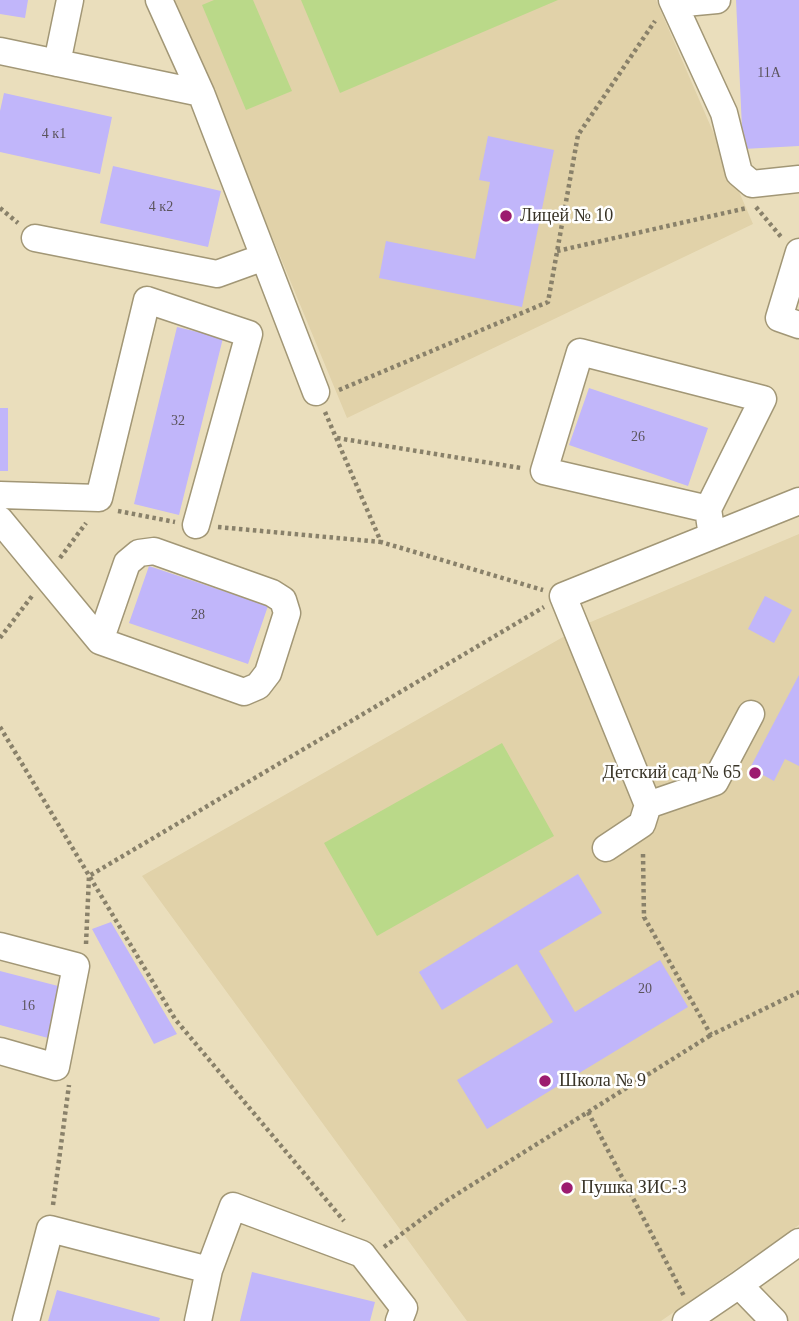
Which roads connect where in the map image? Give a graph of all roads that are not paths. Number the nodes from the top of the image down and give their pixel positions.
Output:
1 (69, 0) edge
2 (159, 0) edge
3 (716, 0) edge
4 (673, 2) edge
5 (0, 51) edge
6 (57, 63) junction
7 (201, 93) junction
8 (799, 179) edge
9 (35, 238) dead end
10 (798, 255) edge
11 (264, 257) junction
12 (799, 325) edge
13 (317, 396) road end
14 (0, 495) edge
15 (799, 501) edge
16 (708, 509) junction
17 (0, 520) edge
18 (196, 526) road end
19 (712, 536) junction
20 (100, 641) junction
21 (751, 713) dead end
22 (645, 814) junction
23 (606, 848) dead end
24 (0, 946) edge
25 (0, 1051) edge
26 (799, 1242) edge
27 (209, 1270) junction
28 (739, 1285) junction
29 (690, 1318) edge
30 (26, 1321) edge
31 (198, 1321) edge
32 (399, 1321) edge
33 (774, 1321) edge

1 - 6 lane
2 - 7 lane
3 - 4 lane
4 - 8 lane
5 - 6 lane
6 - 7 lane
7 - 11 lane
9 - 11 lane
10 - 12 lane
11 - 13 lane
14 - 18 lane
15 - 19 lane
16 - 16 lane
16 - 19 lane
17 - 20 lane
19 - 22 lane
20 - 20 lane
21 - 22 lane
22 - 23 lane
24 - 25 lane
26 - 28 lane
27 - 30 lane
27 - 31 lane
27 - 32 lane
28 - 29 lane
28 - 33 lane

